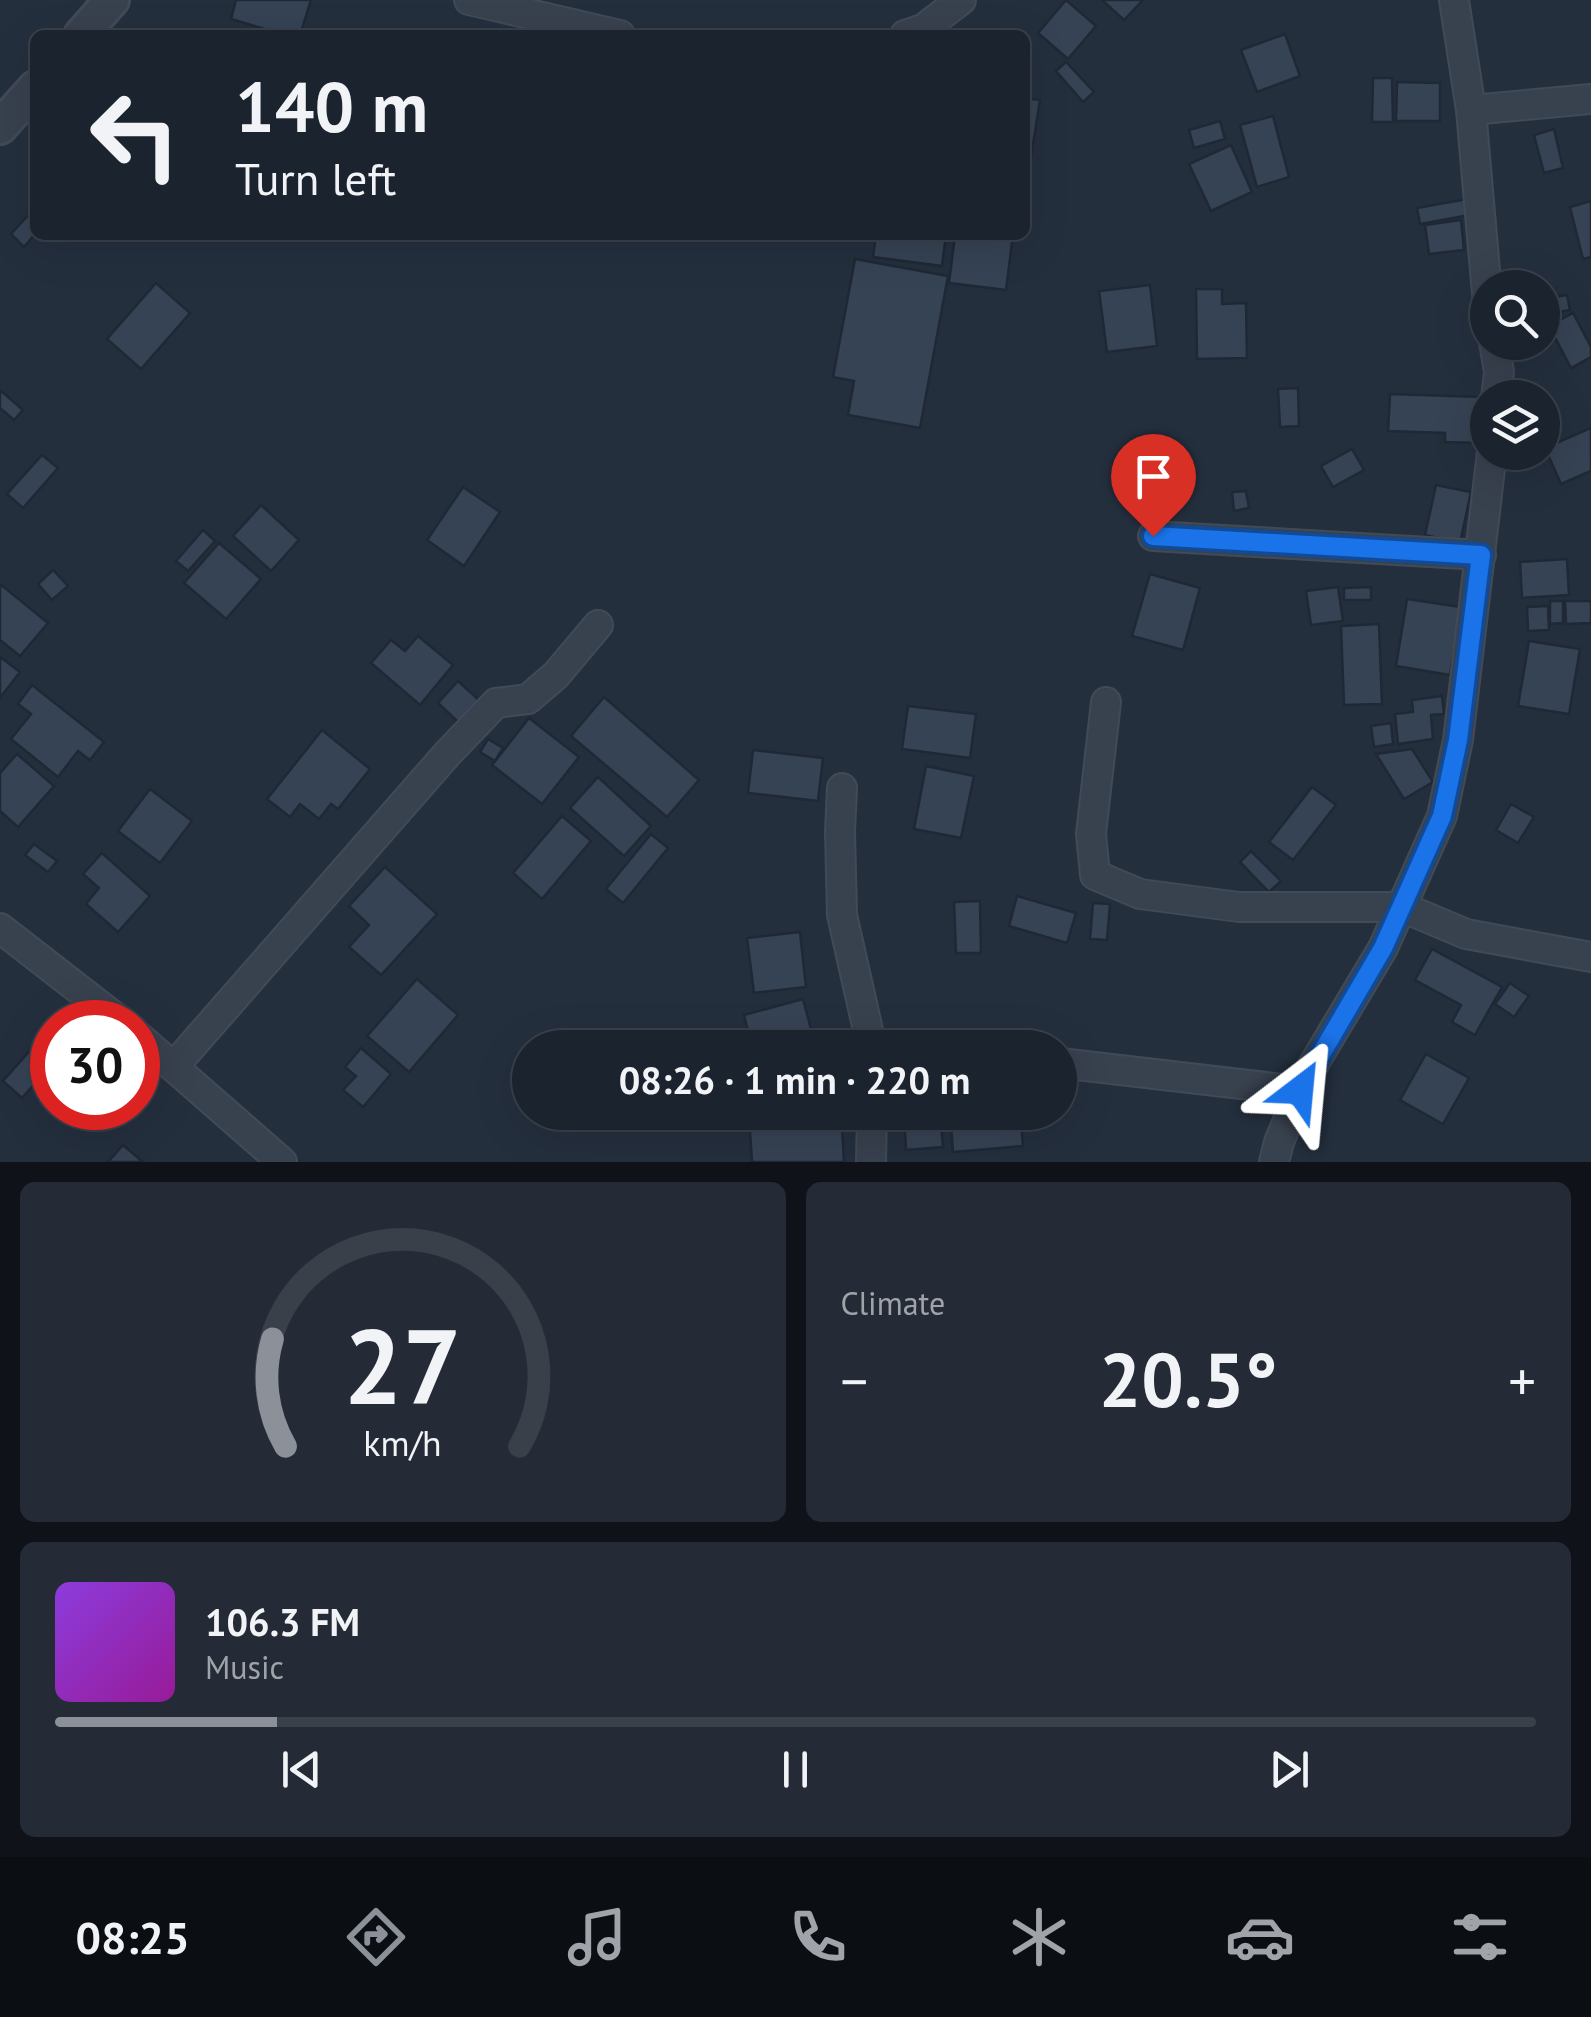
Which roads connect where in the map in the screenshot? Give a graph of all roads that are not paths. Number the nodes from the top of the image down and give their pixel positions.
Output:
1 (112, 0) edge
2 (469, 0) edge
3 (961, 0) edge
4 (1454, 0) edge
5 (86, 30) edge
6 (598, 30) edge
7 (920, 30) edge
8 (30, 94) edge
9 (1591, 99) edge
10 (1470, 110) junction
11 (0, 127) edge
12 (1485, 270) edge
13 (1490, 470) edge
14 (1153, 536) dead end
15 (1481, 555) junction
16 (598, 626) dead end
17 (1106, 702) dead end
18 (842, 788) dead end
19 (1402, 907) junction
20 (0, 928) edge
21 (1591, 957) edge
22 (93, 1000) edge
23 (868, 1030) edge
24 (160, 1054) edge
25 (1077, 1065) edge
26 (175, 1066) junction
27 (1300, 1090) junction
28 (871, 1130) edge
29 (282, 1162) edge
30 (870, 1162) edge
31 (1274, 1162) edge

1 - 5 street
2 - 6 street
3 - 7 street
4 - 10 street
8 - 11 street
9 - 10 street
10 - 12 street
13 - 15 street
14 - 15 street
15 - 19 street
16 - 26 street
17 - 19 street
18 - 23 street
19 - 21 street
19 - 27 street
20 - 22 street
24 - 26 street
25 - 27 street
26 - 29 street
27 - 31 street
28 - 30 street

